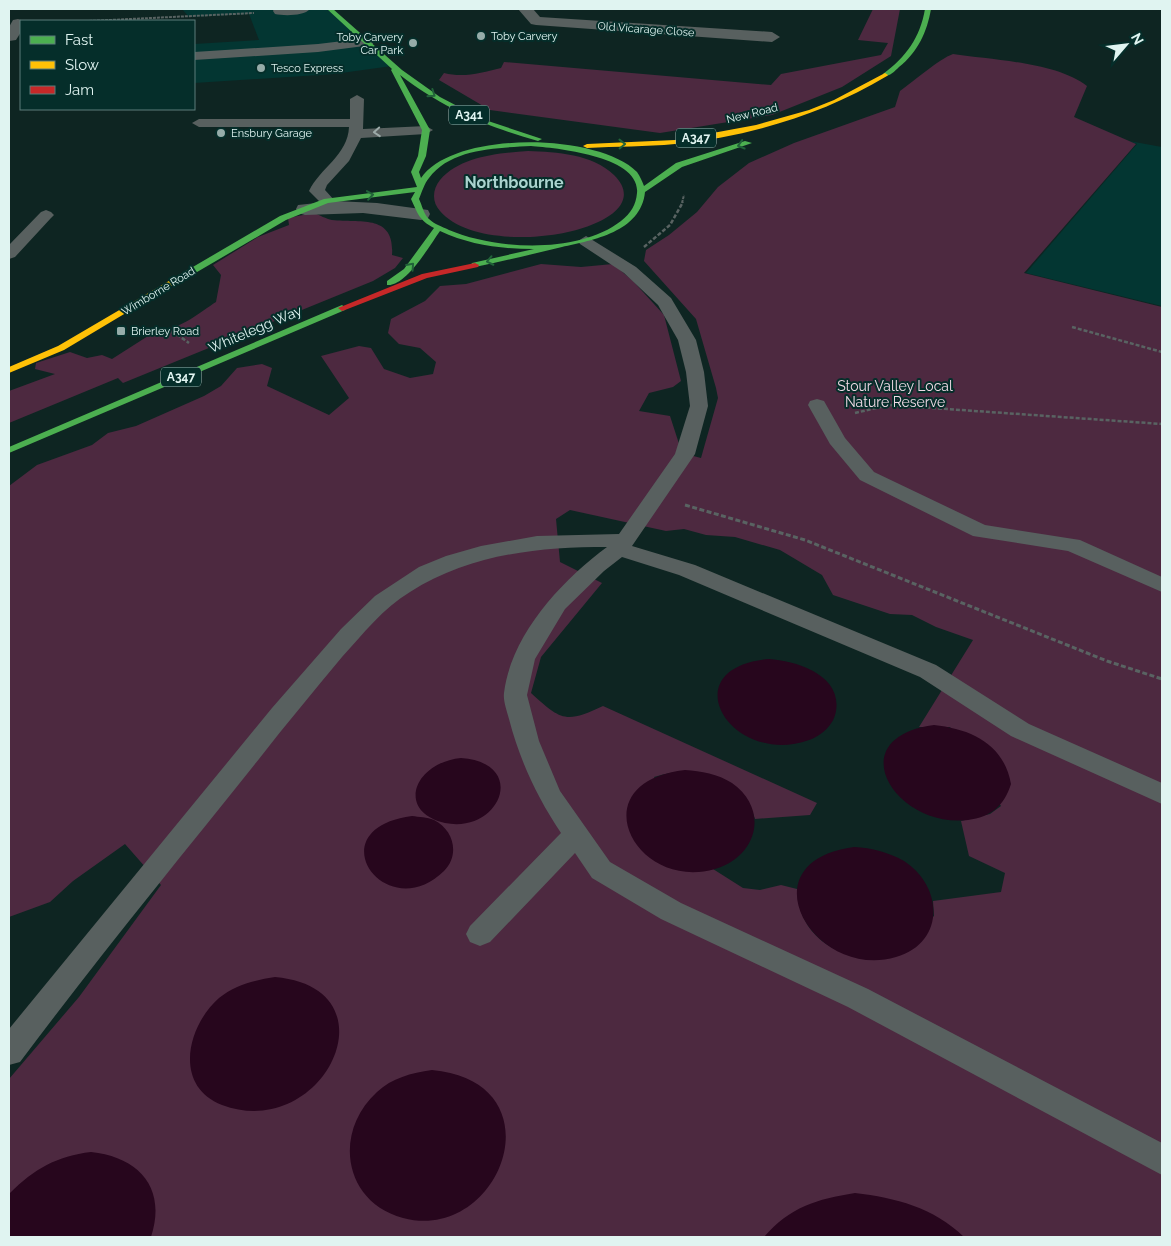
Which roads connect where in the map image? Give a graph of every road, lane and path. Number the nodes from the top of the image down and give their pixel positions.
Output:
1 (302, 9) edge
2 (330, 9) edge
3 (524, 9) edge
4 (928, 9) edge
5 (280, 11) joint
6 (108, 20) edge
7 (772, 37) dead end
8 (368, 42) junction
9 (195, 56) edge
10 (392, 66) junction
11 (357, 99) dead end
12 (817, 110) junction
13 (199, 123) dead end
14 (356, 129) junction
15 (426, 130) junction
16 (555, 145) junction
17 (573, 148) junction
18 (418, 186) junction
19 (643, 190) junction
20 (326, 201) junction
21 (305, 209) junction
22 (421, 214) junction
23 (46, 215) dead end
24 (438, 229) junction
25 (586, 241) junction
26 (555, 247) junction
27 (9, 254) edge
28 (375, 294) junction
29 (118, 315) junction
30 (1072, 327) dead end
31 (190, 344) dead end
32 (1162, 352) edge
33 (9, 370) edge
34 (821, 413) joint
35 (1162, 424) edge
36 (9, 450) edge
37 (680, 503) dead end
38 (622, 544) junction
39 (1162, 585) edge
40 (1162, 679) edge
41 (1162, 794) edge
42 (576, 834) junction
43 (480, 934) dead end
44 (9, 1052) edge
45 (1162, 1160) edge

1 - 5 street
2 - 8 main road, A341
3 - 7 street, Old Vicarage Close
4 - 12 main road, New Road / A347
5 - 6 path
8 - 9 lane
8 - 10 main road, A341
10 - 15 main road, A341
10 -> 16 main road, A341
11 - 14 lane
17 -> 12 main road, New Road / A347
12 -> 19 main road, New Road / A347
13 - 14 lane
15 -> 14 lane
14 - 20 lane
15 - 18 main road
16 - 17 main road
16 - 18 main road
17 - 19 main road
20 -> 18 main road, Wimborne Road
18 - 22 main road
19 - 25 main road
20 - 21 main road, Wimborne Road
21 - 22 street, Wimborne Road
21 - 29 main road, Wimborne Road
22 - 24 main road
23 - 27 lane
24 - 26 main road
28 -> 24 main road, Whitelegg Way / A347
25 - 26 main road
25 - 38 lane
26 -> 28 main road, Whitelegg Way / A347
28 - 36 main road, Whitelegg Way / A347
29 - 31 path
29 - 33 main road, Wimborne Road
30 - 32 path
34 - 35 path
34 - 39 lane
37 - 40 path
38 - 41 lane
38 - 42 lane
38 - 44 lane
42 - 43 lane
42 - 45 lane

